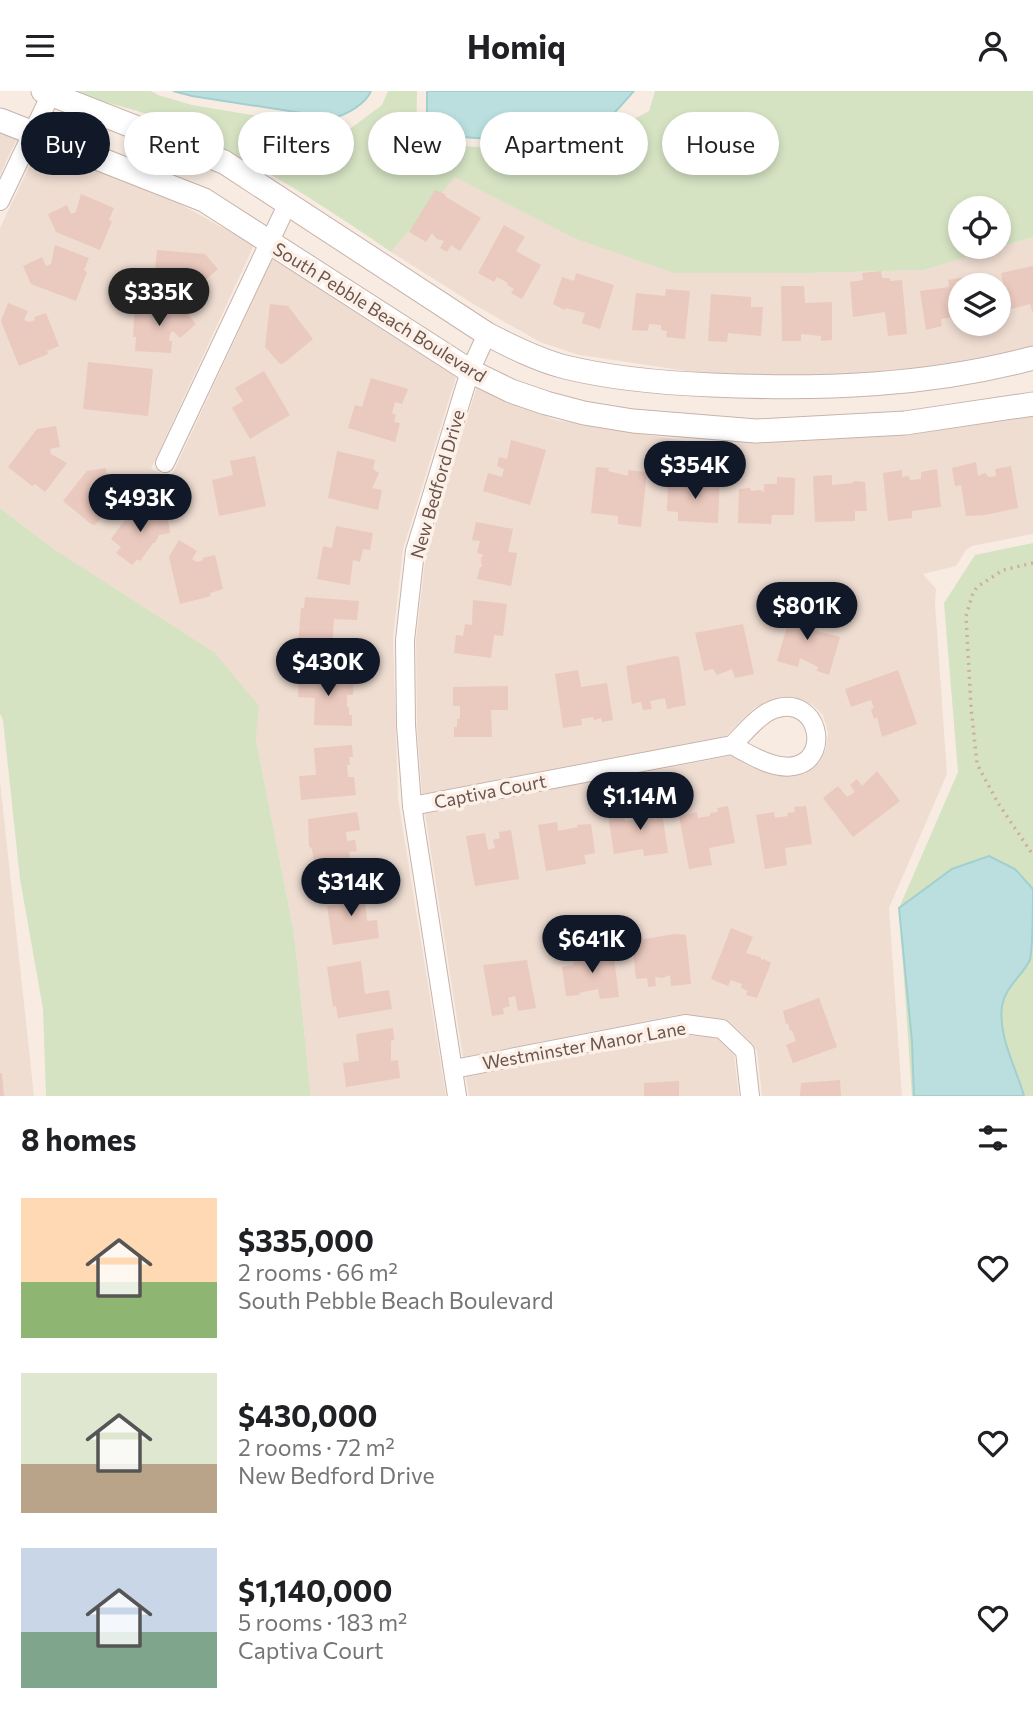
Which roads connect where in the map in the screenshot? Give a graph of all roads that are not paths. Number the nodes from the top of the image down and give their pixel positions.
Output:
1 (47, 93) edge
2 (40, 112) edge
3 (0, 120) edge
4 (21, 128) edge
5 (21, 157) edge
6 (110, 163) edge
7 (0, 201) edge
8 (287, 205) junction
9 (268, 243) junction
10 (487, 334) junction
11 (1033, 358) edge
12 (470, 371) junction
13 (1033, 404) edge
14 (165, 463) dead end
15 (733, 745) junction
16 (412, 806) junction
17 (454, 1069) junction
18 (457, 1096) edge
19 (750, 1096) edge

1 - 2 street
1 - 8 street
3 - 4 street, South Pebble Beach Boulevard
5 - 7 street
6 - 9 street, South Pebble Beach Boulevard
8 - 9 street
8 - 10 street
9 - 12 street, South Pebble Beach Boulevard
9 - 14 street
10 - 11 street
10 - 12 street, New Bedford Drive
12 - 13 street, South Pebble Beach Boulevard
12 - 16 street, New Bedford Drive
15 - 15 street
15 - 16 street, Captiva Court
16 - 17 street, New Bedford Drive
17 - 18 street, New Bedford Drive
17 - 19 street, Westminster Manor Lane

